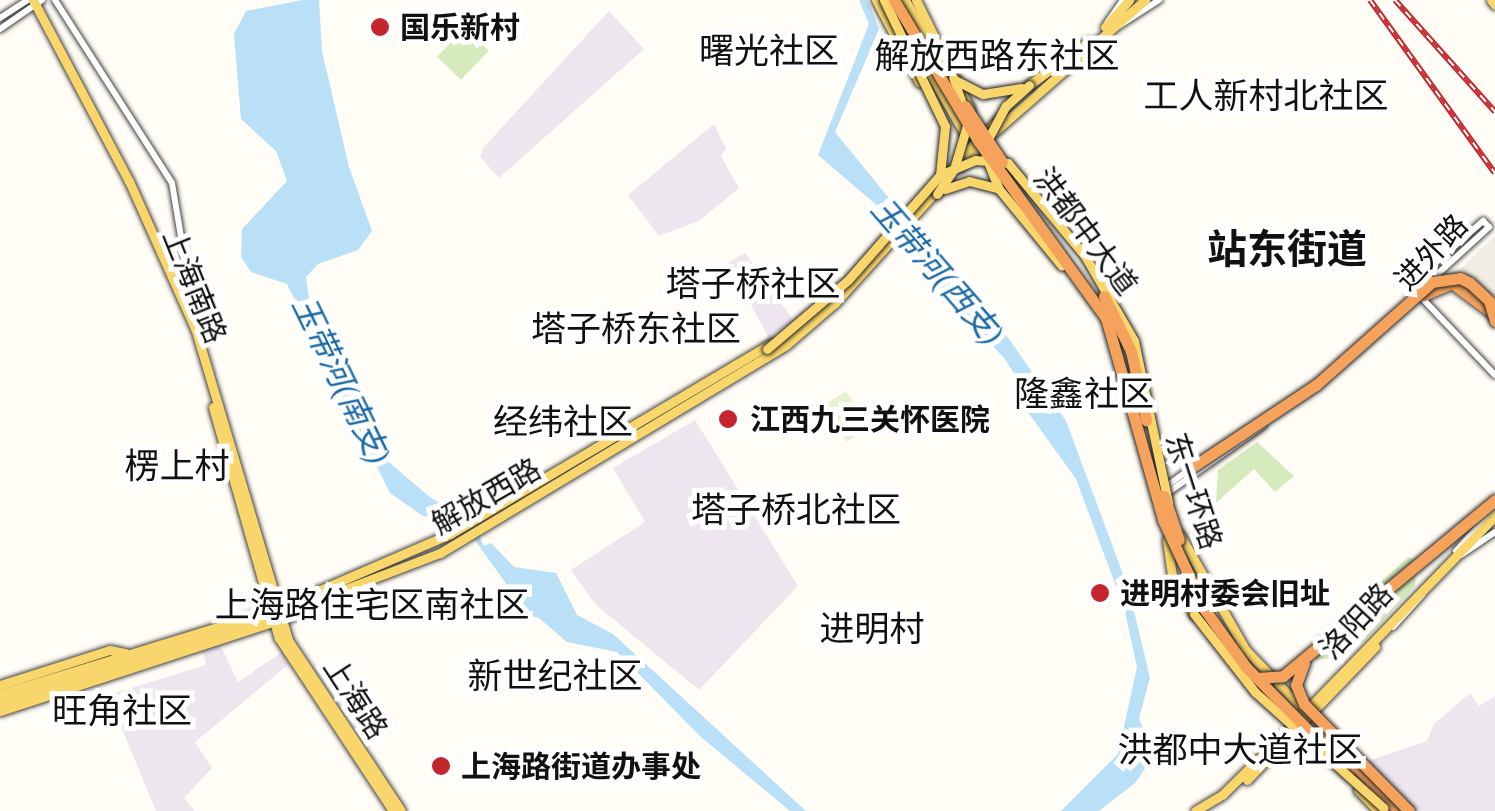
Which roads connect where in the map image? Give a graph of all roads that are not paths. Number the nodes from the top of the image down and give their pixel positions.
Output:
1 (55, 0) edge
2 (876, 0) edge
3 (888, 0) edge
4 (908, 0) edge
5 (1129, 0) edge
6 (1145, 0) edge
7 (1159, 0) edge
8 (31, 2) edge
9 (0, 18) edge
10 (0, 29) edge
11 (1107, 29) junction
12 (1088, 42) junction
13 (954, 77) junction
14 (1029, 85) junction
15 (971, 112) junction
16 (960, 128) junction
17 (986, 134) junction
18 (973, 148) junction
19 (959, 163) junction
20 (940, 176) junction
21 (999, 189) junction
22 (937, 194) junction
23 (912, 215) junction
24 (891, 239) junction
25 (862, 275) junction
26 (1419, 294) junction
27 (1494, 317) edge
28 (196, 331) junction
29 (1495, 375) edge
30 (729, 377) junction
31 (1130, 387) junction
32 (1191, 468) junction
33 (1166, 491) junction
34 (1153, 497) junction
35 (1495, 500) edge
36 (1495, 507) edge
37 (1166, 518) junction
38 (1495, 519) edge
39 (481, 526) junction
40 (1495, 532) edge
41 (459, 539) junction
42 (1167, 540) junction
43 (1453, 558) junction
44 (1376, 594) junction
45 (276, 616) junction
46 (128, 654) junction
47 (0, 685) edge
48 (0, 694) edge
49 (0, 703) edge
50 (0, 711) edge
51 (1308, 715) junction
52 (1298, 725) junction
53 (1383, 810) edge
54 (393, 811) edge
55 (401, 811) edge
56 (1195, 811) edge
57 (1205, 811) edge
58 (1403, 811) edge

1 - 28 street, 上海南路
2 - 16 main road, bridge
3 - 16 main road
3 - 20 main road, bridge
3 - 31 highway, 东一环路, bridge
4 - 13 main road
4 - 15 main road
4 - 15 main road
4 - 37 highway, 东一环路, bridge
5 - 11 main road
6 - 11 main road
7 - 11 street
8 - 9 street
8 - 10 street
8 - 28 main road, 上海南路
8 - 45 main road, 上海南路
11 - 12 main road
11 - 17 main road
12 - 14 main road
12 - 17 main road
13 - 14 main road, bridge
13 - 22 main road, bridge
14 - 21 main road, bridge
15 - 17 main road, 洪都中大道
16 - 18 main road, 洪都中大道
17 - 18 main road
17 - 33 main road, 洪都中大道
18 - 19 main road
18 - 34 main road, 洪都中大道
19 - 23 main road
19 - 23 main road
20 - 30 main road, bridge
20 - 37 main road, bridge
21 - 22 main road, bridge
21 - 31 main road, bridge
22 - 25 main road
23 - 24 main road, bridge
23 - 24 main road
24 - 25 main road, 解放西路
24 - 30 main road, 解放西路
24 - 39 main road
24 - 39 main road
25 - 39 main road, 解放西路
26 - 26 street, 进外路
26 - 27 highway, bridge
26 - 29 street
26 - 32 street, 进外路
26 - 33 street, 进外路
27 - 32 highway, bridge
28 - 45 main road, 上海南路
30 - 39 main road, 解放西路
31 - 37 highway, 东一环路, bridge
32 - 33 street, 进外路
33 - 34 street, 进外路
33 - 51 main road, 洪都中大道
34 - 42 main road, 洪都中大道
35 - 44 highway, bridge
36 - 43 street, 洛阳路
37 - 44 highway, bridge
37 - 53 highway, 东一环路, bridge
37 - 58 highway, 东一环路, bridge
38 - 43 main road, 洛阳路
39 - 41 main road
39 - 41 main road
40 - 43 street, 洛阳路
41 - 45 main road
41 - 45 main road
42 - 52 main road, 洪都中大道
42 - 53 main road, bridge
43 - 51 main road, 洛阳路
43 - 51 main road, 洛阳路
44 - 58 highway, bridge
45 - 46 main road
45 - 49 main road
45 - 50 main road
45 - 54 main road, 上海路
45 - 55 main road, 上海路
46 - 47 main road
46 - 48 main road
51 - 52 main road
51 - 58 main road, 洪都中大道
52 - 53 main road, 洪都中大道
52 - 56 main road
52 - 57 main road

